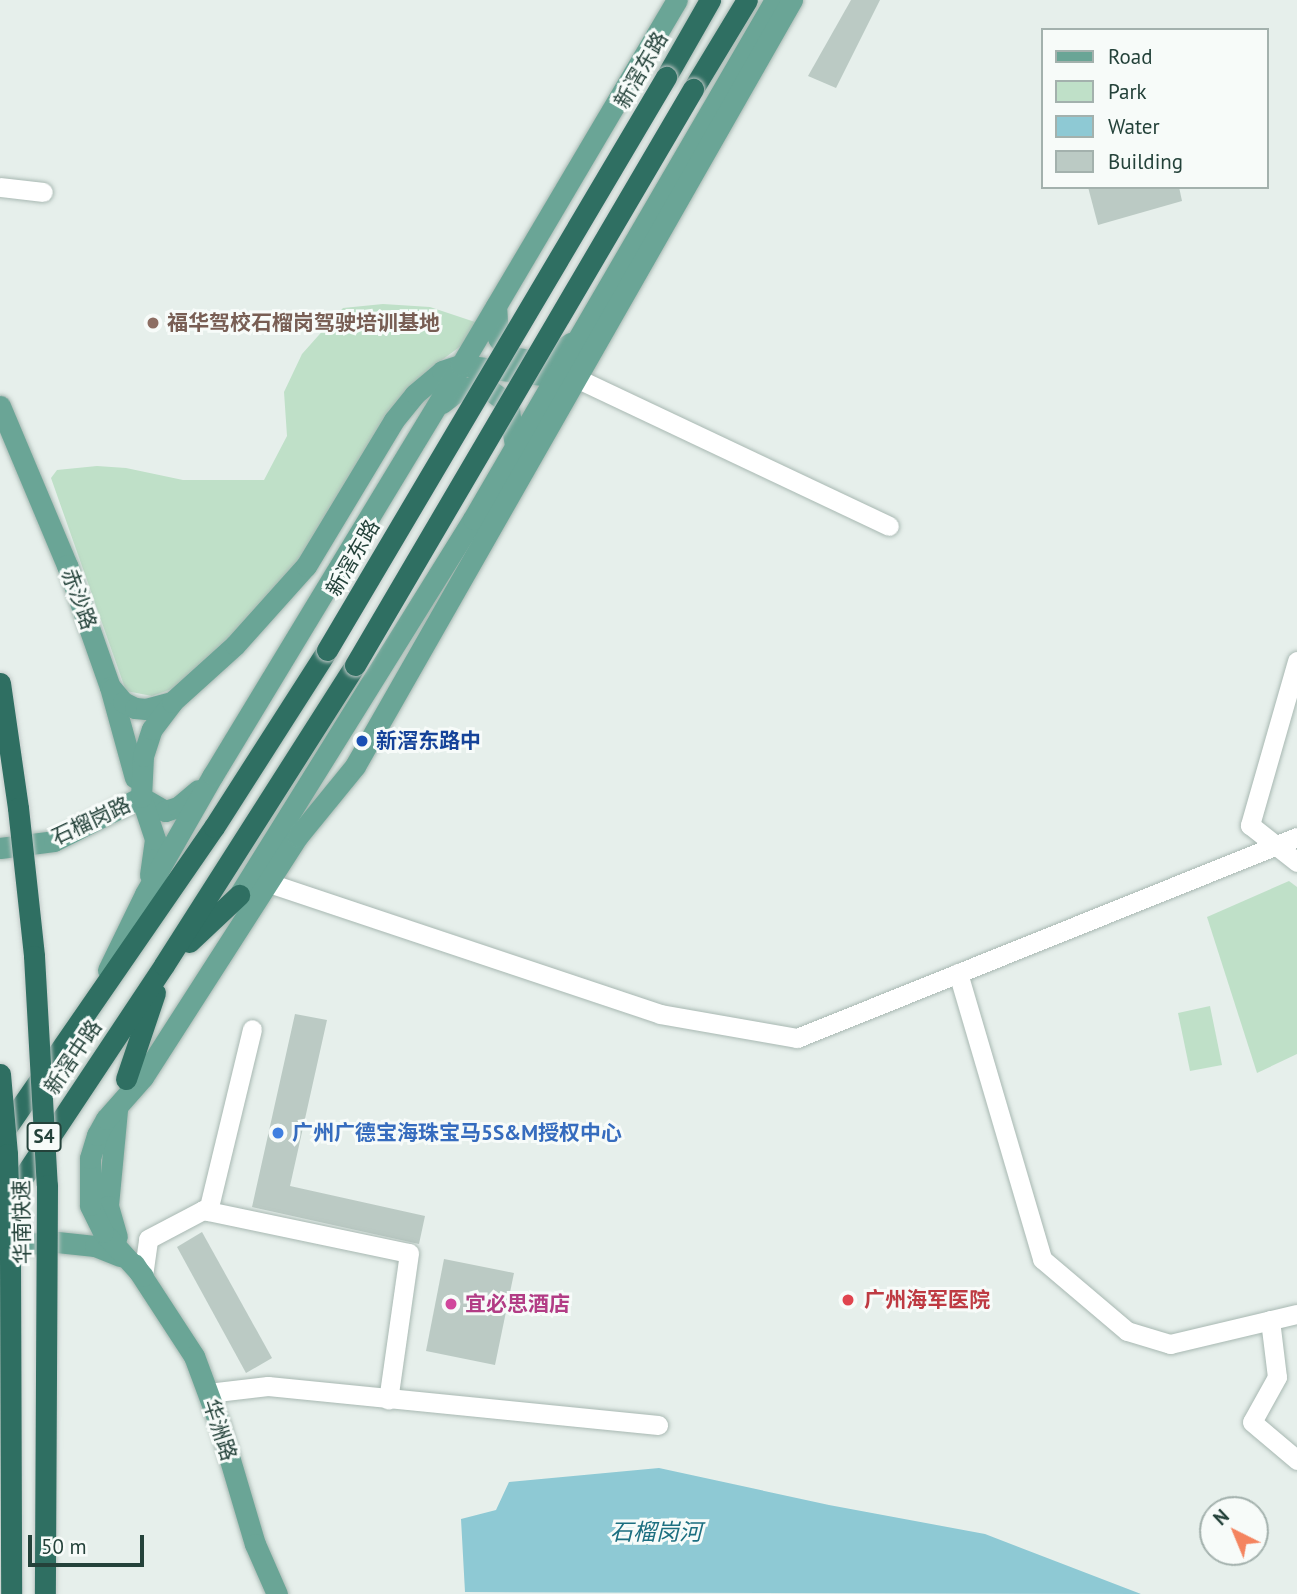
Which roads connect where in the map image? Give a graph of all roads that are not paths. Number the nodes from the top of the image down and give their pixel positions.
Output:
1 (677, 0) edge
2 (710, 0) edge
3 (747, 0) edge
4 (775, 0) edge
5 (792, 0) edge
6 (0, 187) edge
7 (43, 192) dead end
8 (496, 306) junction
9 (577, 339) junction
10 (461, 365) junction
11 (566, 378) junction
12 (0, 406) edge
13 (429, 418) junction
14 (516, 445) junction
15 (889, 526) dead end
16 (1297, 661) edge
17 (0, 683) edge
18 (110, 687) junction
19 (172, 702) junction
20 (213, 775) junction
21 (141, 797) junction
22 (1297, 837) edge
23 (1275, 845) junction
24 (0, 848) edge
25 (1297, 862) edge
26 (269, 883) junction
27 (145, 894) junction
28 (239, 895) joint
29 (164, 965) junction
30 (958, 973) junction
31 (82, 1021) junction
32 (252, 1029) dead end
33 (0, 1074) edge
34 (126, 1079) joint
35 (118, 1108) junction
36 (3, 1125) edge
37 (0, 1211) edge
38 (208, 1211) junction
39 (0, 1254) edge
40 (143, 1276) junction
41 (1297, 1314) edge
42 (1269, 1320) junction
43 (208, 1393) junction
44 (388, 1399) junction
45 (658, 1425) dead end
46 (1297, 1460) edge
47 (11, 1594) edge
48 (45, 1594) edge
49 (277, 1594) edge

1 - 8 main road
2 - 31 highway, 新滘东路, bridge
3 - 29 highway, bridge
4 - 9 main road
5 - 11 main road
6 - 7 street
8 - 9 main road
8 - 10 main road
9 - 11 main road
10 - 11 main road
10 - 13 main road
10 - 19 main road
11 - 14 main road
11 - 15 street
11 - 26 main road
12 - 18 main road, 赤沙路
13 - 14 main road
13 - 20 main road
14 - 28 main road
16 - 23 street
17 - 48 highway, 华南快速 / S4, bridge
18 - 19 main road
18 - 21 main road, 赤沙路
19 - 21 main road
20 - 21 main road
20 - 27 main road
21 - 24 main road, 石榴岗路
21 - 27 main road, 赤沙路
22 - 23 street
23 - 25 street
23 - 30 street
26 - 30 street
26 - 35 main road
27 - 31 main road
28 - 29 highway
29 - 34 highway
29 - 37 highway, 新滘中路
30 - 42 street
31 - 36 highway, 新滘东路
32 - 38 street
33 - 47 highway, 华南快速 / S4, bridge
34 - 35 main road, 华洲路
35 - 40 main road, 华洲路
38 - 40 street
38 - 44 street
39 - 40 main road
40 - 43 main road, 华洲路
41 - 42 street
42 - 46 street
43 - 44 street
43 - 49 main road, 华洲路
44 - 45 street

